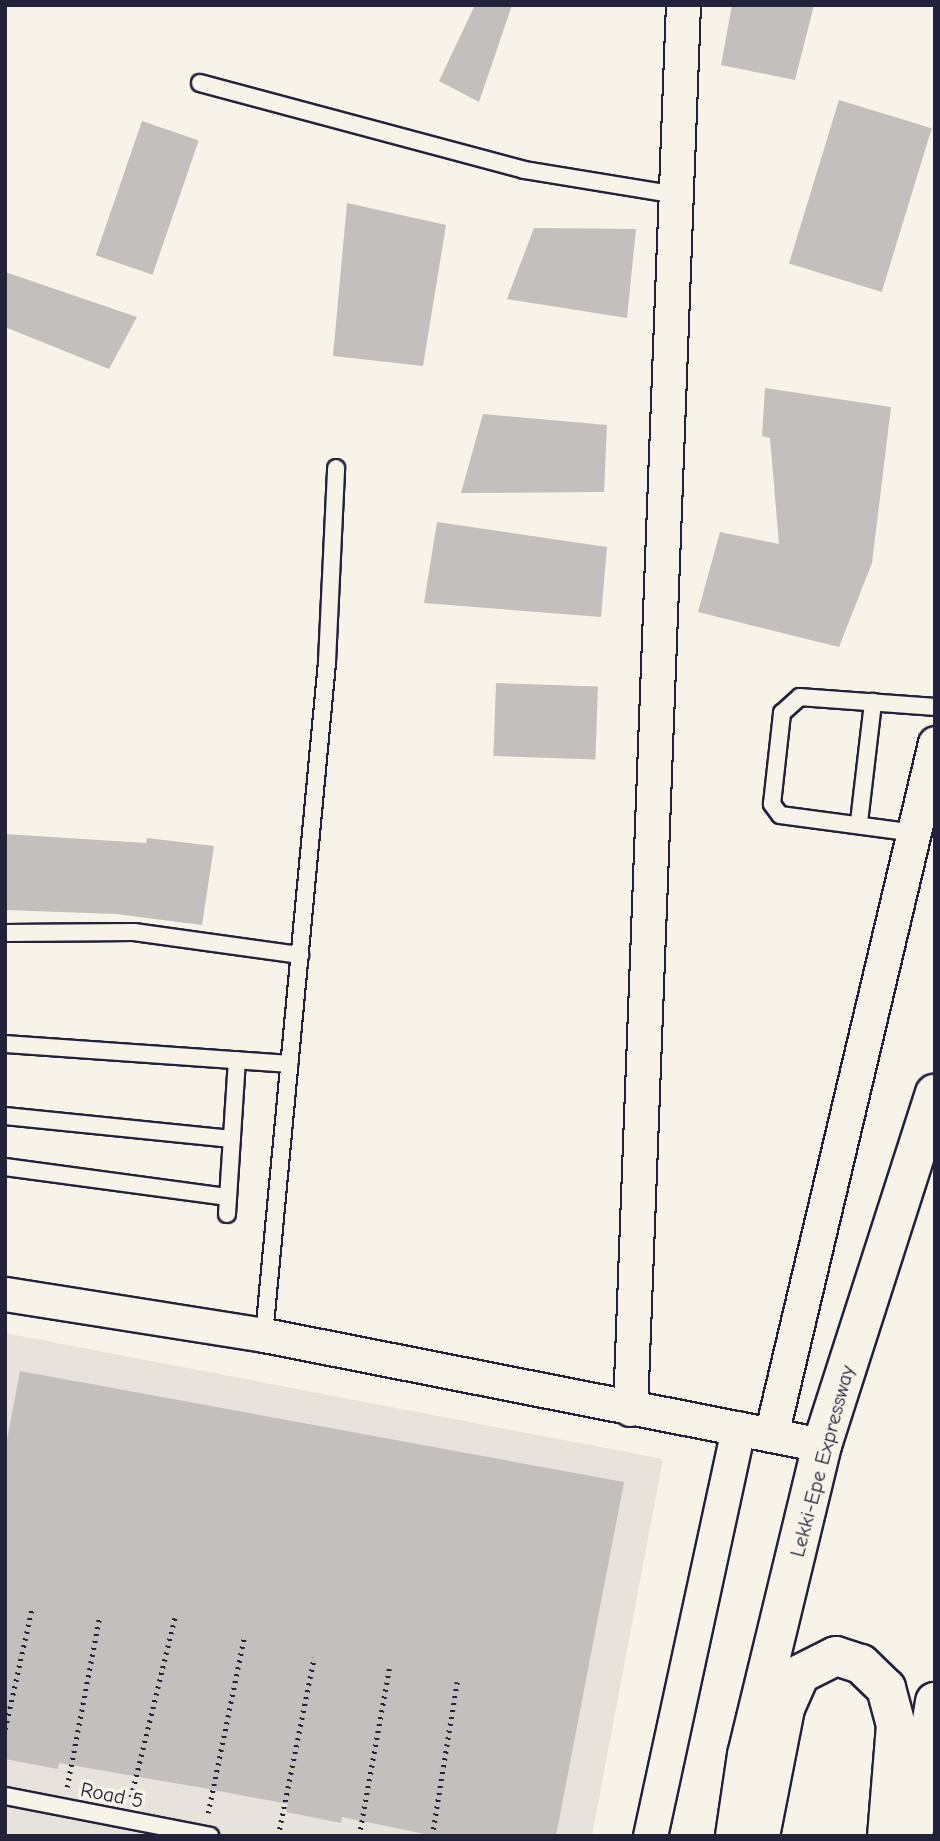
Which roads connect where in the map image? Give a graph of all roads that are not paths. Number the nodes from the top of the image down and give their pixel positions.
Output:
1 (683, 5) edge
2 (200, 83) dead end
3 (676, 195) junction
4 (336, 468) dead end
5 (873, 702) junction
6 (935, 707) edge
7 (935, 743) edge
8 (859, 822) junction
9 (915, 833) junction
10 (5, 933) edge
11 (300, 955) junction
12 (5, 1044) edge
13 (237, 1060) junction
14 (289, 1064) junction
15 (935, 1094) edge
16 (5, 1116) edge
17 (232, 1139) junction
18 (5, 1167) edge
19 (228, 1197) junction
20 (227, 1214) dead end
21 (5, 1294) edge
22 (264, 1335) junction
23 (630, 1409) junction
24 (738, 1428) junction
25 (771, 1435) junction
26 (822, 1445) junction
27 (935, 1702) edge
28 (5, 1797) edge
29 (913, 1827) edge
30 (207, 1835) edge
31 (650, 1836) edge
32 (735, 1836) edge
33 (760, 1836) edge

1 - 3 street
2 - 3 lane
3 - 23 street
4 - 11 lane
5 - 6 lane
5 - 8 lane
5 - 8 lane
7 - 9 street
8 - 9 lane
9 - 25 street
10 - 11 lane
11 - 14 lane
12 - 13 lane
13 - 14 lane
13 - 17 lane
14 - 22 lane
15 - 26 highway, Lekki-Epe Expressway
16 - 17 lane
17 - 19 lane
18 - 19 lane
19 - 20 lane
21 - 22 street
22 - 23 street
23 - 24 street
24 - 25 street
24 - 31 street
25 - 26 street
26 - 32 highway, Lekki-Epe Expressway
27 - 29 highway
28 - 30 lane, Road 5
29 - 33 highway

